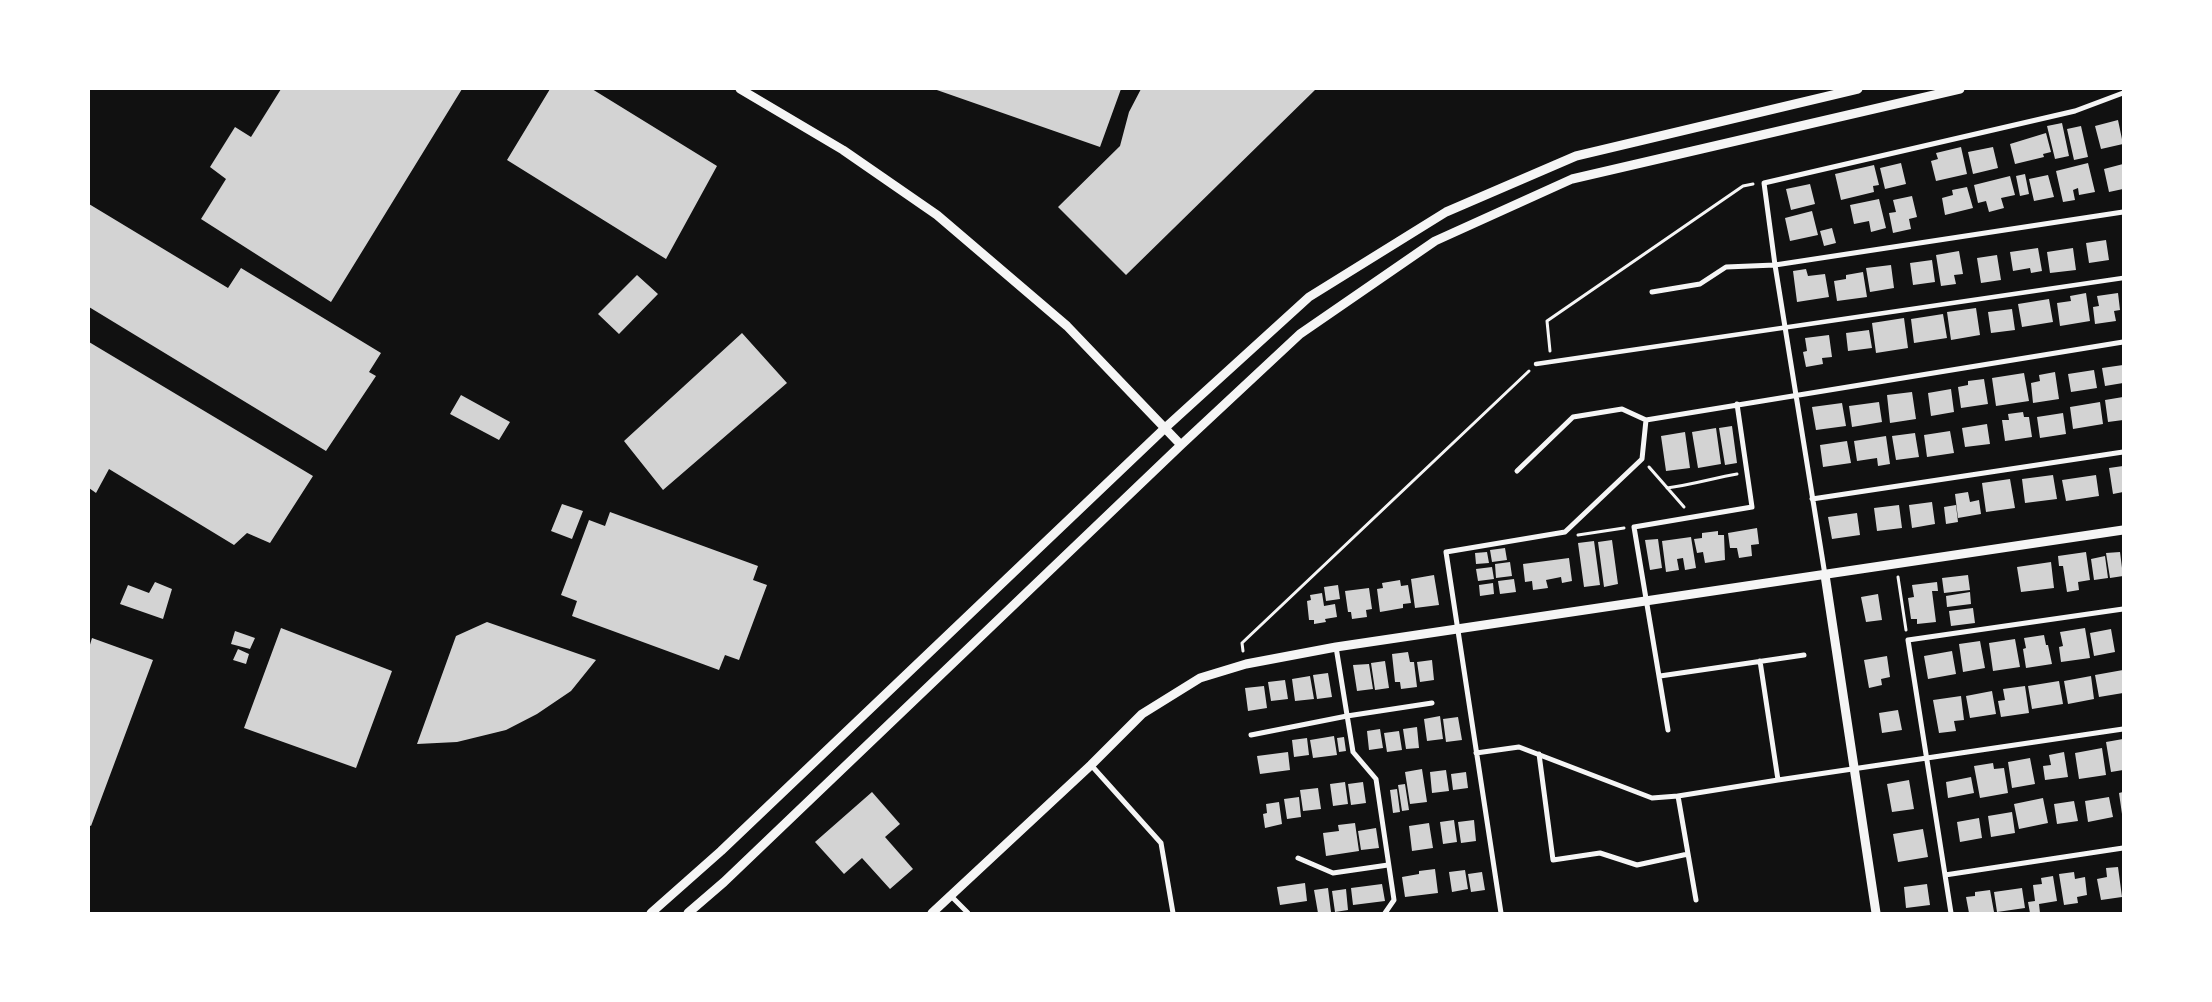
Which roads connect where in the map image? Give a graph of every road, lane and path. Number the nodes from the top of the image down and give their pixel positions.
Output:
1 (740, 89) edge
2 (1858, 89) edge
3 (1960, 89) edge
4 (2123, 93) edge
5 (1764, 183) junction
6 (2123, 212) edge
7 (1775, 265) junction
8 (2123, 278) edge
9 (1652, 292) dead end
10 (1785, 328) junction
11 (2123, 342) edge
12 (1536, 364) junction
13 (1796, 394) junction
14 (1737, 404) junction
15 (1646, 420) junction
16 (1165, 428) junction
17 (1181, 445) junction
18 (2123, 452) edge
19 (1642, 459) junction
20 (1517, 471) dead end
21 (1747, 472) junction
22 (1667, 488) junction
23 (1812, 499) junction
24 (1692, 517) junction
25 (1634, 527) junction
26 (2123, 530) edge
27 (1565, 532) junction
28 (1896, 564) junction
29 (1825, 575) junction
30 (1648, 601) junction
31 (2123, 608) edge
32 (1458, 630) junction
33 (1908, 640) junction
34 (1336, 647) junction
35 (1804, 655) dead end
36 (1760, 661) junction
37 (1246, 664) junction
38 (1660, 676) junction
39 (1432, 703) dead end
40 (1347, 716) junction
41 (2123, 729) edge
42 (1668, 730) dead end
43 (1251, 735) dead end
44 (1476, 753) junction
45 (1539, 754) junction
46 (1927, 758) junction
47 (1091, 765) junction
48 (1854, 769) junction
49 (1778, 780) junction
50 (1678, 796) junction
51 (2123, 848) edge
52 (1688, 854) junction
53 (1298, 858) dead end
54 (1388, 865) junction
55 (1945, 875) junction
56 (950, 895) junction
57 (1696, 900) dead end
58 (651, 913) edge
59 (688, 913) edge
60 (932, 913) edge
61 (968, 913) edge
62 (1173, 913) edge
63 (1385, 913) edge
64 (1501, 913) edge
65 (1876, 913) edge
66 (1951, 913) edge

1 - 16 street
2 - 16 street
3 - 17 street
4 - 5 street
5 - 7 street
5 - 12 path
6 - 7 street
7 - 9 street
7 - 10 street
8 - 10 street
10 - 12 street
10 - 13 street
11 - 13 street
12 - 37 path
13 - 14 street
13 - 23 street
14 - 15 street
14 - 21 street
15 - 19 street
15 - 20 street
16 - 17 street
16 - 58 street
17 - 59 street
18 - 23 street
19 - 22 path
19 - 27 street
21 - 22 path
21 - 24 street
22 - 24 path
23 - 29 street
24 - 25 street
25 - 27 path
25 - 30 street
26 - 28 street
27 - 32 street
28 - 29 street
28 - 33 path
29 - 30 street
29 - 48 street
30 - 32 street
30 - 38 street
31 - 33 street
32 - 34 street
32 - 44 street
33 - 46 street
34 - 37 street
34 - 40 street
35 - 36 street
36 - 38 street
36 - 49 street
37 - 47 street
38 - 42 street
39 - 40 street
40 - 43 street
40 - 54 street
41 - 46 street
44 - 45 street
44 - 64 street
45 - 50 street
45 - 52 street
46 - 48 street
46 - 55 street
47 - 56 street
47 - 62 street
48 - 49 street
48 - 65 street
49 - 50 street
50 - 52 street
51 - 55 street
52 - 57 street
53 - 54 street
54 - 63 street
55 - 66 street
56 - 60 street
56 - 61 street

